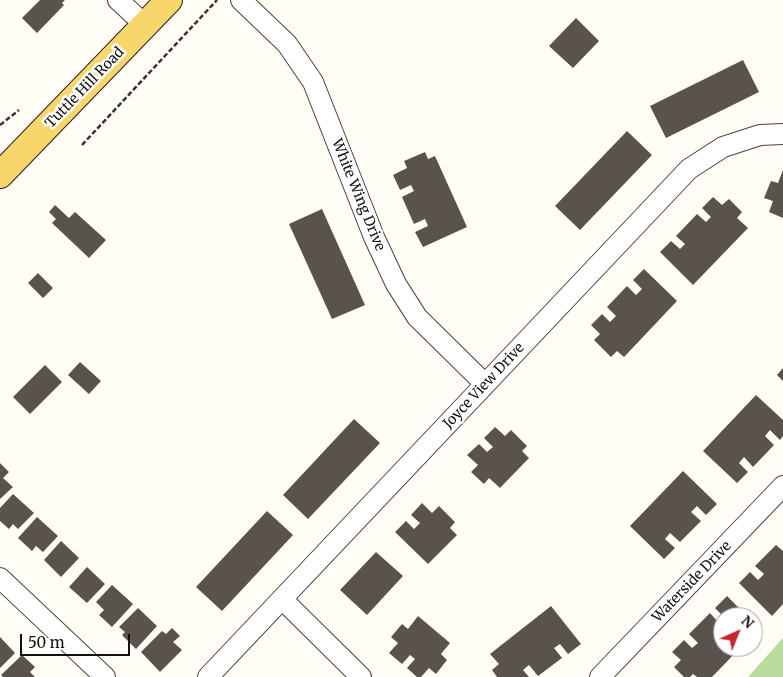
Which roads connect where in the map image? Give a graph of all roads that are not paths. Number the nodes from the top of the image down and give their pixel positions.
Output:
1 (118, 0) edge
2 (169, 0) edge
3 (241, 0) edge
4 (145, 26) junction
5 (783, 134) edge
6 (0, 175) edge
7 (485, 384) junction
8 (783, 486) edge
9 (0, 578) edge
10 (282, 599) junction
11 (105, 677) edge
12 (208, 677) edge
13 (361, 677) edge
14 (600, 677) edge

1 - 4 street
2 - 4 main road, Tuttle Hill Road
3 - 7 street, White Wing Drive
4 - 6 main road, Tuttle Hill Road
5 - 7 street, Joyce View Drive
7 - 10 street, Joyce View Drive
8 - 14 street, Waterside Drive
9 - 11 street
10 - 12 street, Joyce View Drive
10 - 13 street

